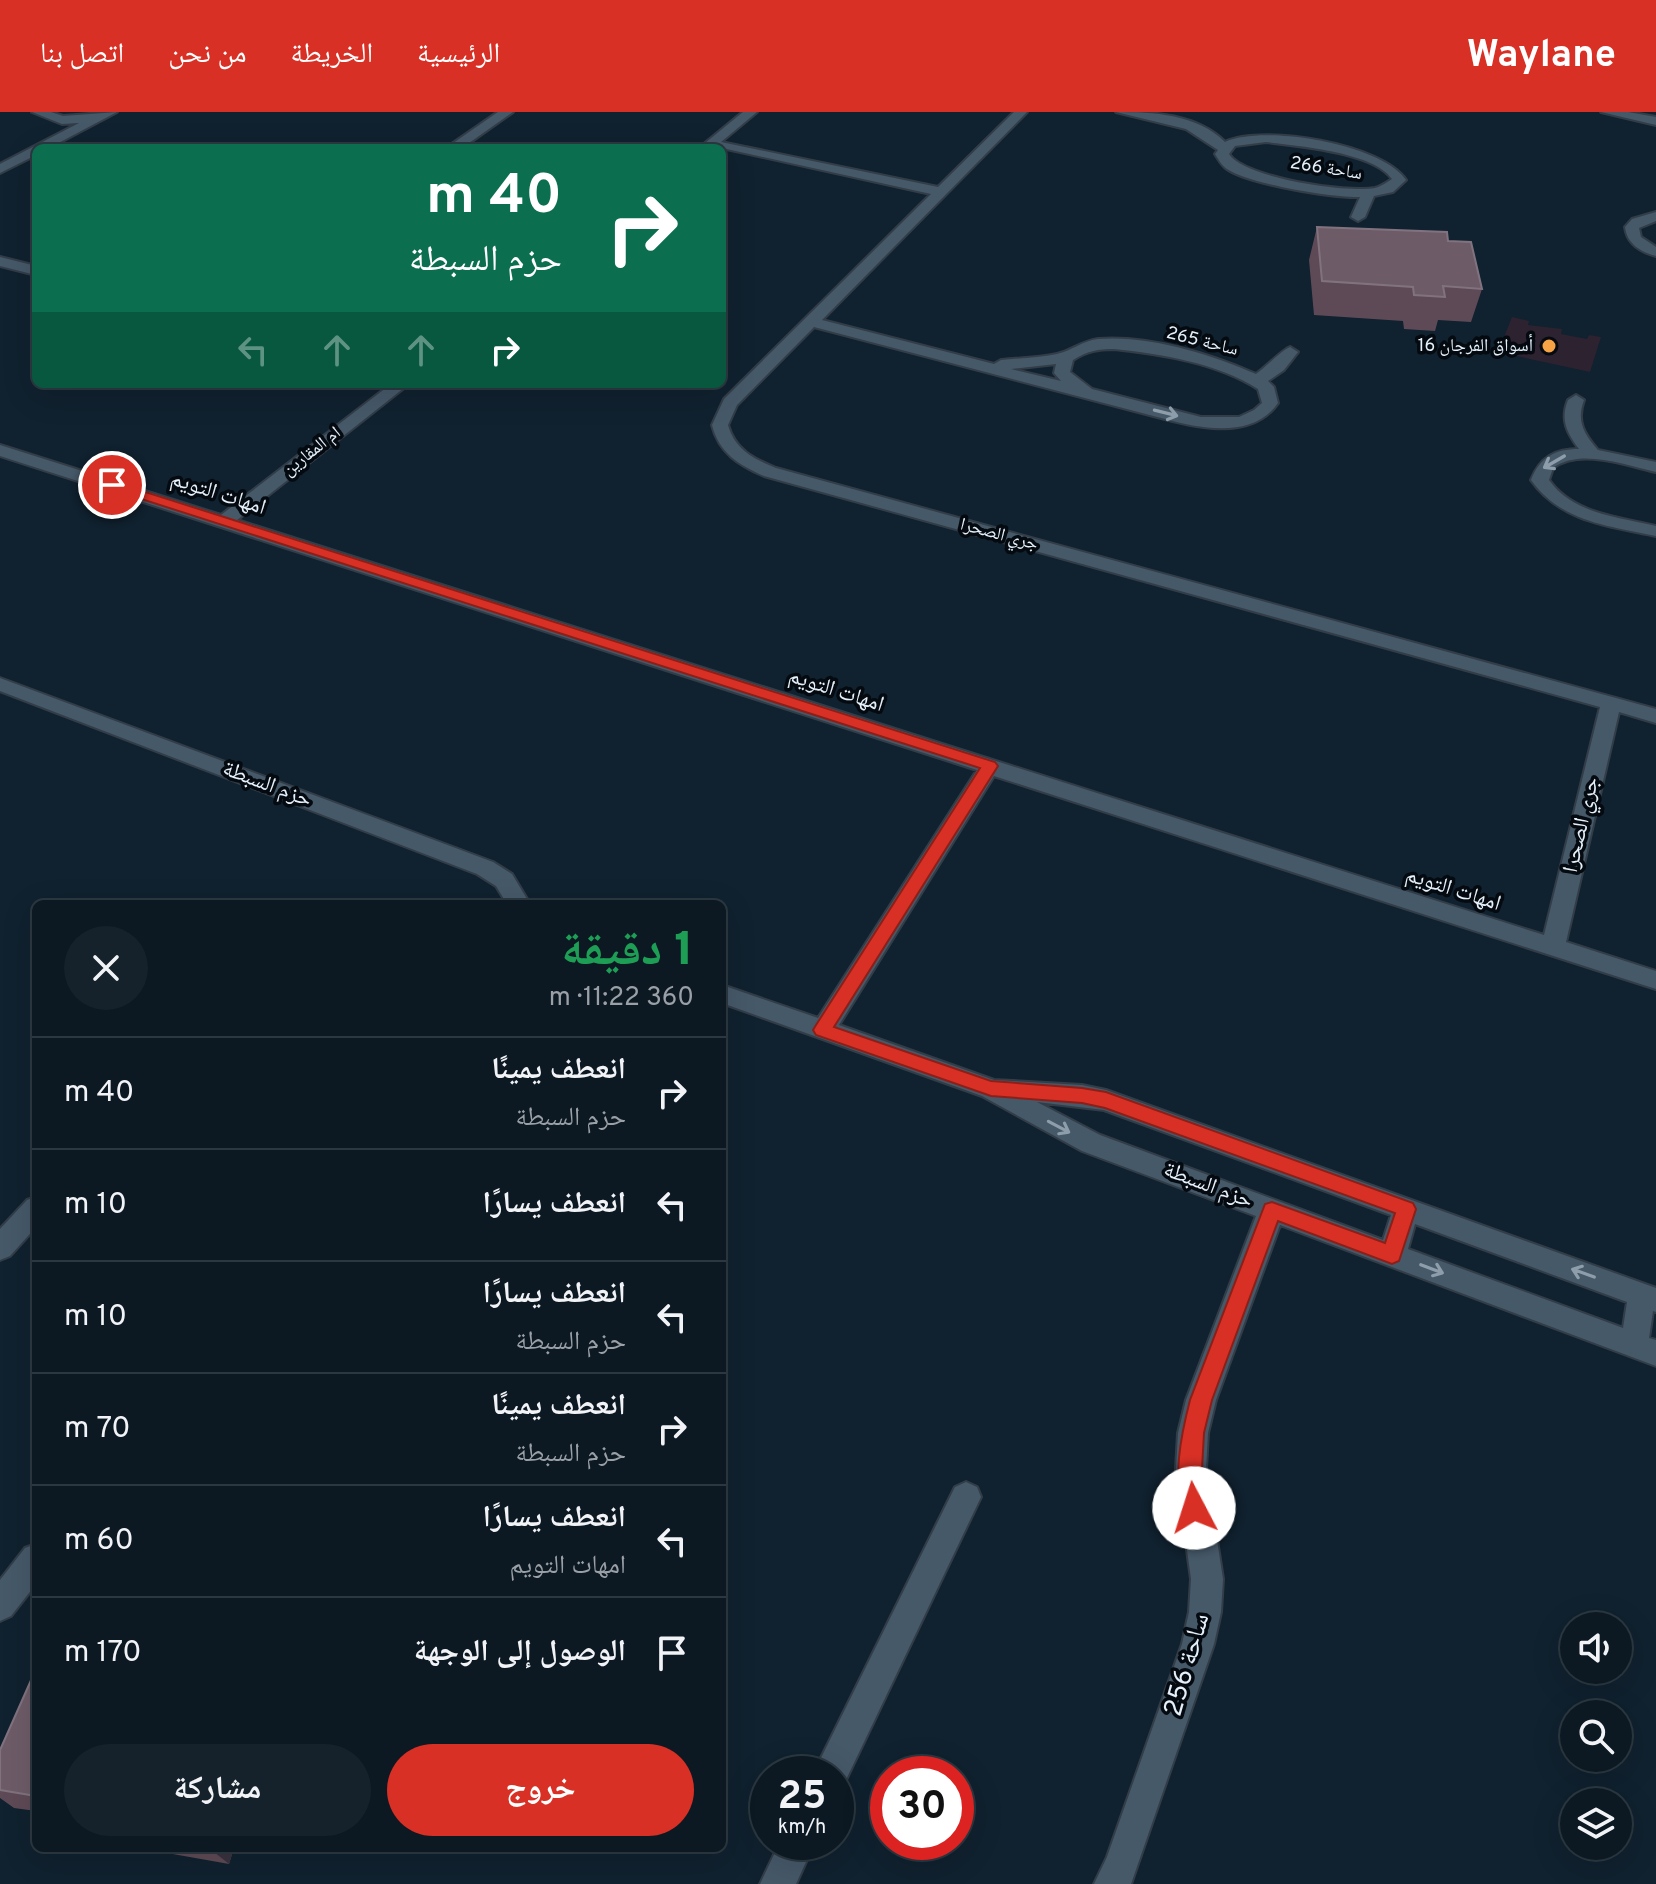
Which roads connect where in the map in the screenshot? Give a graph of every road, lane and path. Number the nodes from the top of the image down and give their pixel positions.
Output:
1 (111, 112) edge
2 (507, 112) edge
3 (751, 112) edge
4 (1021, 112) edge
5 (1122, 112) edge
6 (1607, 112) edge
7 (44, 115) edge
8 (1656, 121) edge
9 (1178, 123) junction
10 (1280, 140) junction
11 (43, 144) edge
12 (49, 144) edge
13 (459, 144) edge
14 (711, 144) edge
15 (1224, 148) junction
16 (726, 149) edge
17 (32, 152) edge
18 (0, 169) edge
19 (941, 192) junction
20 (1368, 194) junction
21 (1656, 216) edge
22 (1358, 217) dead end
23 (1656, 252) edge
24 (0, 261) edge
25 (32, 270) edge
26 (812, 322) junction
27 (1290, 352) dead end
28 (1065, 358) junction
29 (987, 365) junction
30 (1258, 380) junction
31 (396, 388) edge
32 (1090, 394) junction
33 (1576, 400) dead end
34 (0, 450) edge
35 (1592, 453) junction
36 (1656, 467) edge
37 (224, 521) junction
38 (1656, 531) edge
39 (0, 684) edge
40 (1611, 703) junction
41 (1656, 716) edge
42 (990, 766) junction
43 (516, 900) edge
44 (1553, 947) junction
45 (1656, 980) edge
46 (726, 995) edge
47 (823, 1030) junction
48 (991, 1089) junction
49 (1406, 1209) junction
50 (1272, 1210) junction
51 (32, 1212) edge
52 (0, 1248) edge
53 (1392, 1255) junction
54 (1649, 1298) edge
55 (1645, 1349) edge
56 (966, 1497) dead end
57 (32, 1564) edge
58 (0, 1605) edge
59 (840, 1756) edge
60 (789, 1860) edge
61 (778, 1884) edge
62 (1112, 1884) edge

1 - 7 street
1 - 12 street
2 - 13 street
3 - 14 street
4 - 19 street, جري الصحرا
5 - 9 street, ساحة 266
6 - 8 street
7 - 11 street
9 - 10 street, ساحة 266
9 - 15 street, ساحة 266
10 - 15 street, ساحة 266
10 - 20 street, ساحة 266
15 - 20 street, ساحة 266
16 - 19 street
17 - 18 street
19 - 26 street, جري الصحرا
20 - 22 street
21 - 23 street
24 - 25 street
26 - 29 street, ساحة 265
26 - 40 street, جري الصحرا
27 - 30 street
28 - 29 street, ساحة 265
28 - 30 street, ساحة 265
28 - 32 street, ساحة 265
29 - 32 street, ساحة 265
32 -> 30 street, ساحة 265
31 - 37 street, ام المقارين
33 - 35 street
34 - 37 street, امهات التويم
35 - 36 street
35 -> 38 street
37 - 42 street, امهات التويم
39 - 43 street, حزم السبطة
40 - 41 street, جري الصحرا
40 - 44 street, جري الصحرا
42 - 44 street, امهات التويم
42 - 47 street
44 - 45 street, امهات التويم
46 - 47 street, حزم السبطة
47 - 48 street, حزم السبطة
48 - 49 street, حزم السبطة
48 -> 50 street, حزم السبطة
49 - 53 street
54 -> 49 street, حزم السبطة
50 - 53 street, حزم السبطة
50 - 62 street, ساحة 256
51 - 52 street
53 -> 55 street, حزم السبطة
54 - 55 street
56 - 59 street
57 - 58 street
60 - 61 street

